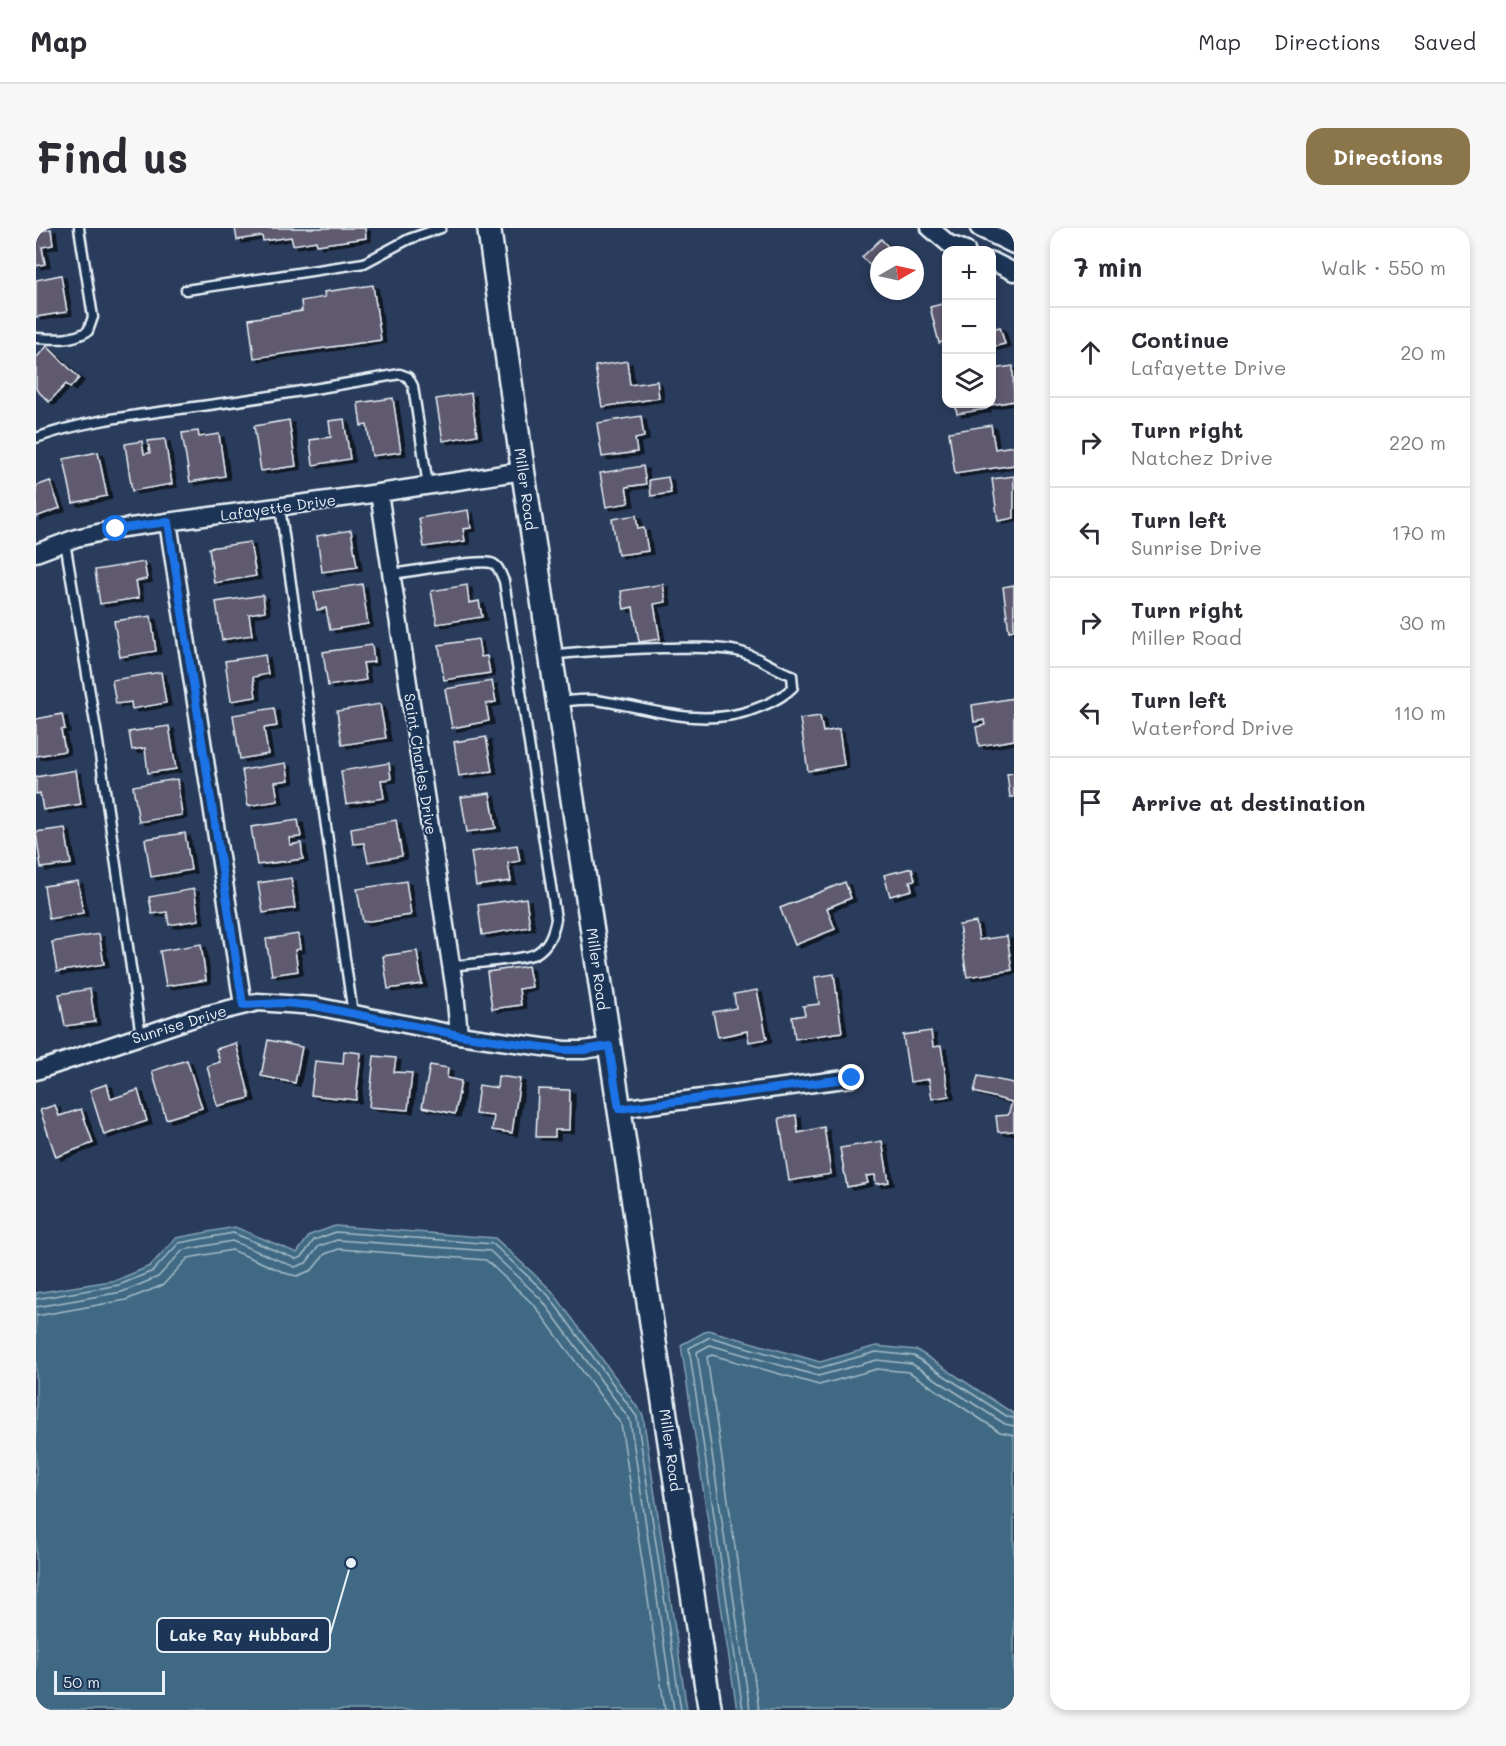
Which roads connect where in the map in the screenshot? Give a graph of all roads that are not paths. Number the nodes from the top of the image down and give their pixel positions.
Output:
1 (79, 228) edge
2 (441, 228) edge
3 (489, 228) edge
4 (930, 228) edge
5 (979, 228) edge
6 (1014, 245) edge
7 (955, 246) edge
8 (996, 263) edge
9 (1014, 272) edge
10 (186, 290) dead end
11 (36, 338) edge
12 (36, 438) edge
13 (523, 471) junction
14 (428, 486) junction
15 (379, 494) junction
16 (279, 507) junction
17 (168, 522) junction
18 (65, 542) junction
19 (36, 553) edge
20 (392, 574) junction
21 (551, 656) junction
22 (558, 702) junction
23 (452, 966) junction
24 (243, 1005) junction
25 (353, 1014) junction
26 (459, 1035) junction
27 (141, 1036) junction
28 (609, 1046) junction
29 (37, 1065) edge
30 (852, 1078) dead end
31 (619, 1109) junction
32 (710, 1710) edge

1 - 11 lane
2 - 10 lane
3 - 13 main road, Miller Road
4 - 7 street
5 - 6 street
8 - 9 street
12 - 14 lane
13 - 14 street, Lafayette Drive
13 - 21 main road, Miller Road
14 - 15 street, Lafayette Drive
15 - 16 street, Lafayette Drive
15 - 20 street, Saint Charles Drive
16 - 17 street, Lafayette Drive
16 - 25 lane
17 - 18 street, Lafayette Drive
17 - 24 street
18 - 19 street, Lafayette Drive
18 - 27 lane
20 - 23 street, Saint Charles Drive
20 - 23 lane
21 - 22 main road, Miller Road
21 - 22 lane
22 - 28 main road, Miller Road
23 - 26 street, Saint Charles Drive
24 - 25 street, Sunrise Drive
24 - 27 street, Sunrise Drive
25 - 26 street, Sunrise Drive
26 - 28 street, Sunrise Drive
27 - 29 street, Sunrise Drive
28 - 31 main road, Miller Road
30 - 31 street
31 - 32 main road, Miller Road

